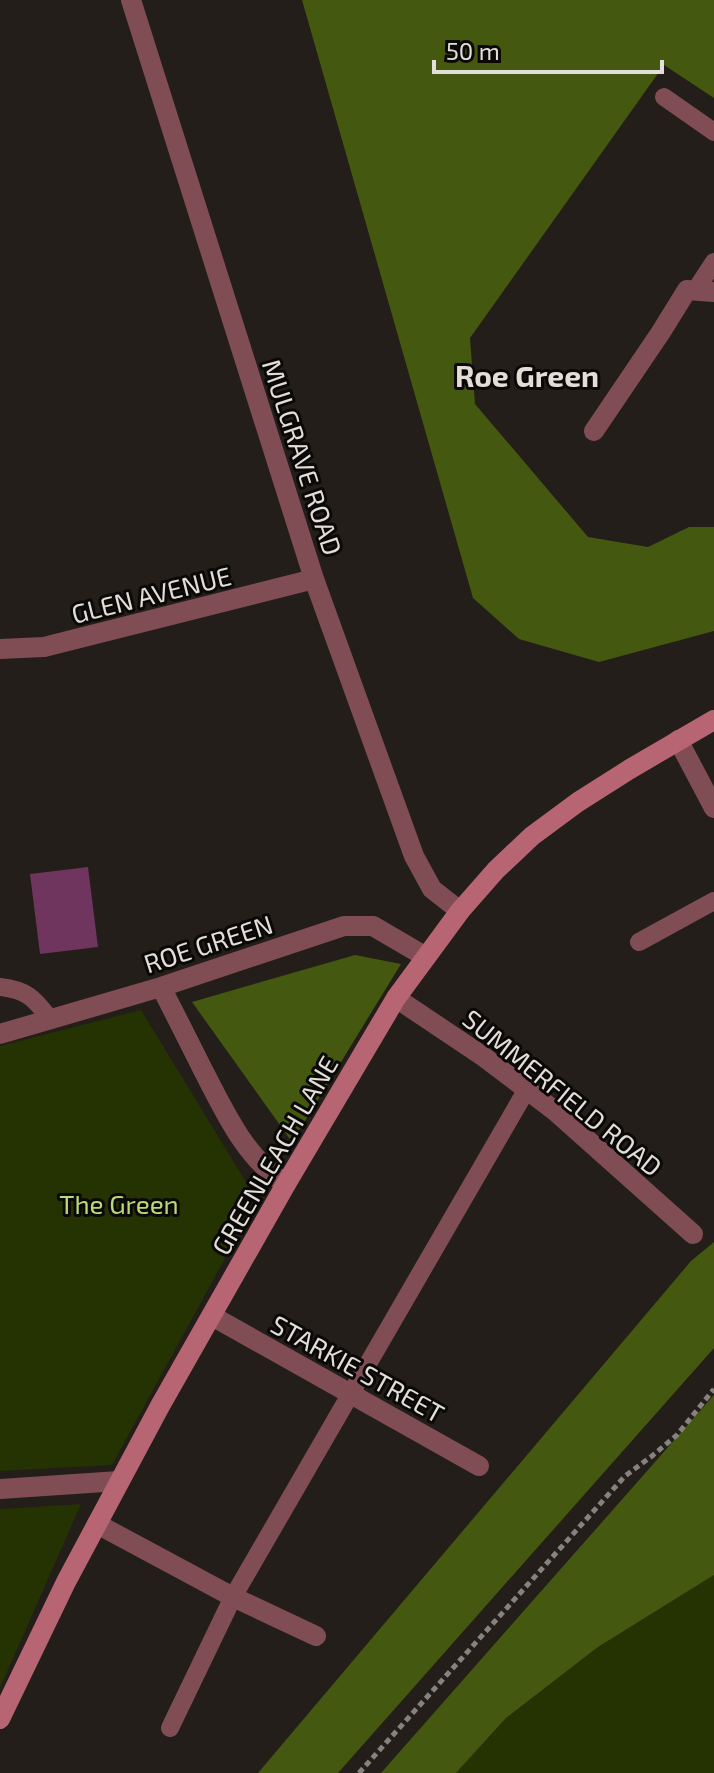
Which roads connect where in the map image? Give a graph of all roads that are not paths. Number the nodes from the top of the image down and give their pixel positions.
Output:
1 (131, 0) edge
2 (664, 97) dead end
3 (714, 132) edge
4 (714, 262) edge
5 (704, 291) edge
6 (594, 431) dead end
7 (314, 579) junction
8 (0, 649) edge
9 (714, 720) edge
10 (678, 740) junction
11 (714, 808) edge
12 (714, 901) edge
13 (460, 911) junction
14 (639, 942) dead end
15 (426, 957) junction
16 (0, 987) edge
17 (161, 987) junction
18 (396, 998) junction
19 (50, 1019) junction
20 (0, 1034) edge
21 (527, 1089) junction
22 (286, 1184) junction
23 (693, 1234) dead end
24 (212, 1316) junction
25 (350, 1393) junction
26 (479, 1466) dead end
27 (119, 1481) junction
28 (0, 1489) edge
29 (97, 1524) junction
30 (233, 1597) junction
31 (316, 1636) dead end
32 (0, 1719) edge
33 (170, 1728) dead end

1 - 7 street, MULGRAVE ROAD
2 - 3 lane
4 - 5 lane
5 - 6 street
7 - 8 street, GLEN AVENUE
7 - 13 street, MULGRAVE ROAD
9 - 10 street, GREENLEACH LANE
10 - 11 street
10 - 13 street, GREENLEACH LANE
12 - 14 lane
13 - 15 street, GREENLEACH LANE
15 - 17 street, ROE GREEN
15 - 18 street, GREENLEACH LANE
16 - 19 lane
17 - 19 street, ROE GREEN
17 - 22 street
18 - 21 street, SUMMERFIELD ROAD
18 - 22 street, GREENLEACH LANE
19 - 20 street, ROE GREEN
21 - 23 street, SUMMERFIELD ROAD
21 - 25 lane
22 - 24 street, GREENLEACH LANE
24 - 25 street, STARKIE STREET
24 - 27 street, GREENLEACH LANE
25 - 26 street, STARKIE STREET
25 - 30 lane
27 - 28 street
27 - 29 street, GREENLEACH LANE
29 - 30 street
29 - 32 street, GREENLEACH LANE
30 - 31 street
30 - 33 lane

